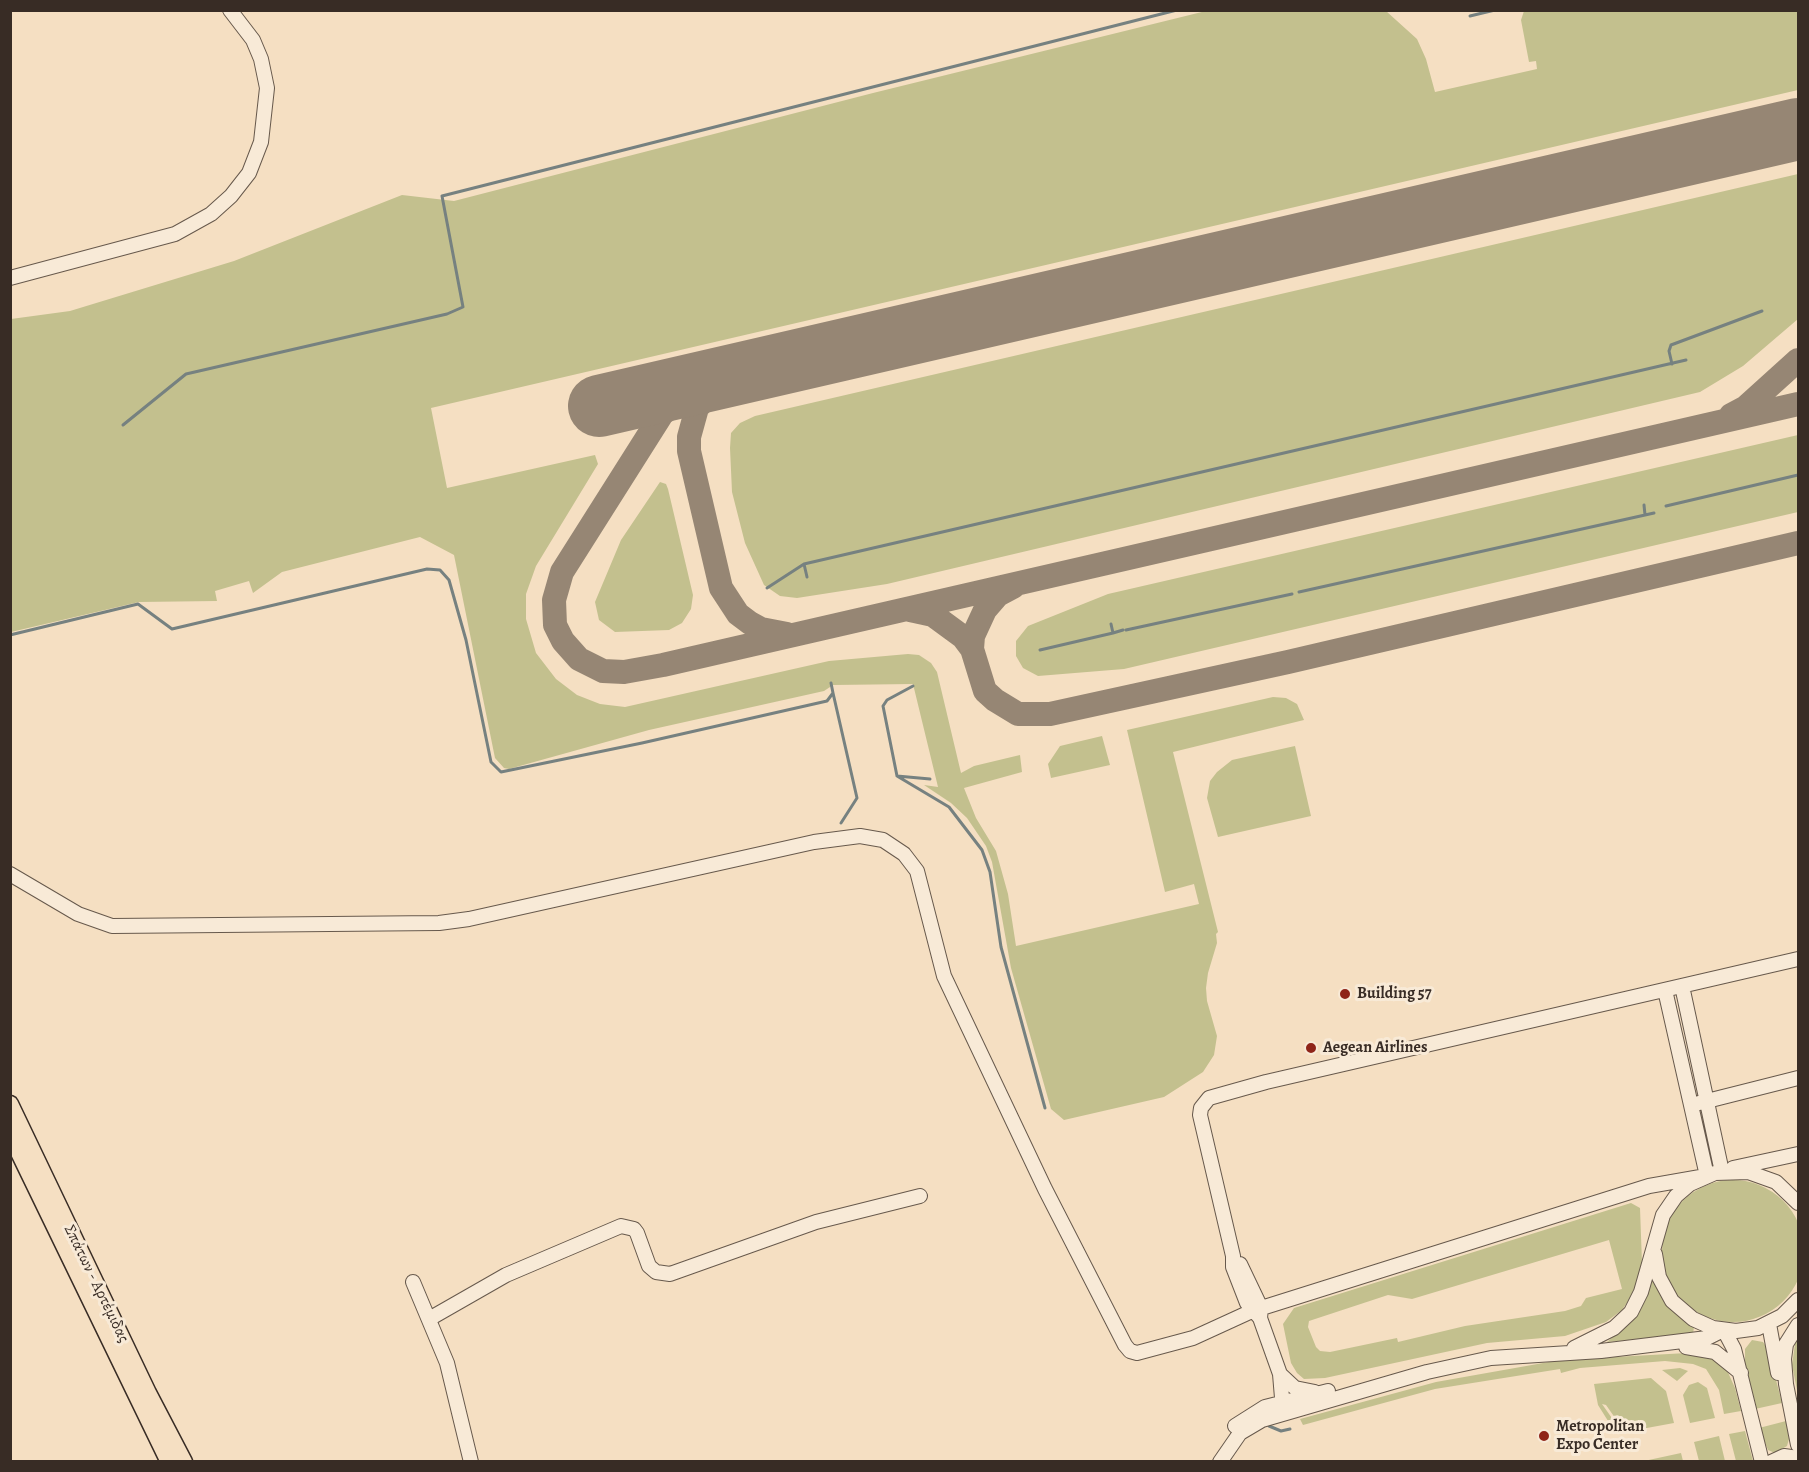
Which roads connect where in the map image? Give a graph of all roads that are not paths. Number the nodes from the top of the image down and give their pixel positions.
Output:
1 (230, 10) edge
2 (10, 278) edge
3 (10, 874) edge
4 (1798, 959) edge
5 (1682, 986) junction
6 (1665, 990) junction
7 (1798, 1078) edge
8 (1708, 1100) junction
9 (10, 1104) edge
10 (1692, 1104) junction
11 (10, 1134) edge
12 (1798, 1154) edge
13 (1723, 1172) junction
14 (1706, 1176) junction
15 (920, 1196) dead end
16 (1798, 1203) edge
17 (1655, 1244) junction
18 (413, 1282) dead end
19 (1798, 1300) edge
20 (1258, 1312) junction
21 (429, 1319) junction
22 (1798, 1319) edge
23 (1769, 1323) junction
24 (1798, 1325) edge
25 (1723, 1330) junction
26 (1676, 1342) junction
27 (1269, 1344) junction
28 (1555, 1353) junction
29 (1427, 1372) junction
30 (1741, 1373) junction
31 (1280, 1374) junction
32 (1786, 1384) junction
33 (1320, 1392) junction
34 (1278, 1408) junction
35 (1798, 1445) edge
36 (1798, 1458) edge
37 (169, 1461) edge
38 (184, 1461) edge
39 (471, 1461) edge
40 (1210, 1461) edge
41 (1220, 1461) edge
42 (1762, 1461) edge
43 (1771, 1461) edge

1 - 2 street
3 - 20 street
4 - 5 street
5 - 6 street
5 - 8 street
6 - 10 street
6 - 20 street
7 - 8 street
8 - 10 street
8 - 13 street
9 - 38 main road, Σπάτων - Αρτέμιδας
10 - 14 street
11 - 37 main road, Σπάτων - Αρτέμιδας
12 - 13 street
13 - 14 street
13 - 16 street
14 - 17 street
14 - 20 street
15 - 21 street
17 - 25 street
17 - 28 street
18 - 21 street
19 - 23 street
20 - 27 street
21 - 39 street
22 - 23 street
23 - 25 street
23 - 32 street
24 - 32 street
25 - 26 street
25 - 30 street
26 - 28 street
26 - 30 street
27 - 31 street
27 - 34 street
28 - 29 street
29 - 33 street
29 - 34 street
30 - 42 street
31 - 33 street
31 - 34 street
32 - 35 street
33 - 34 street
34 - 40 street
34 - 41 street
36 - 43 street

